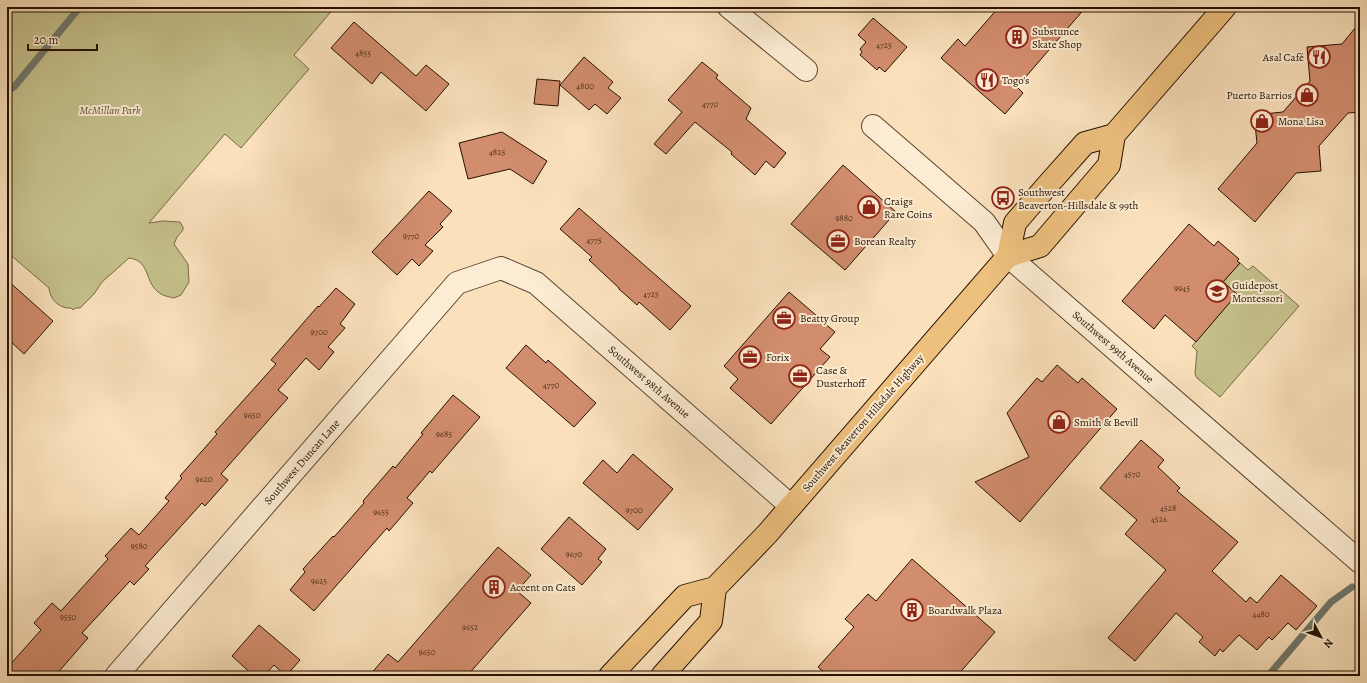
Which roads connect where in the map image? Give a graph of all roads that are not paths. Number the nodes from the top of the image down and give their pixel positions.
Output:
1 (729, 7) edge
2 (1225, 7) edge
3 (806, 70) dead end
4 (873, 126) dead end
5 (1114, 135) junction
6 (1008, 256) junction
7 (501, 268) joint
8 (791, 506) junction
9 (1360, 562) edge
10 (715, 588) junction
11 (116, 676) edge
12 (610, 676) edge
13 (662, 676) edge

1 - 3 street
2 - 5 main road
4 - 6 street, Southwest 99th Avenue
5 - 6 main road, Southwest Beaverton Hillsdale Highway
5 - 6 main road
6 - 8 main road, Southwest Beaverton Hillsdale Highway
6 - 9 street, Southwest 99th Avenue
7 - 8 street, Southwest 98th Avenue
7 - 11 street, Southwest Duncan Lane
8 - 10 main road, Southwest Beaverton Hillsdale Highway
10 - 12 main road
10 - 13 main road

